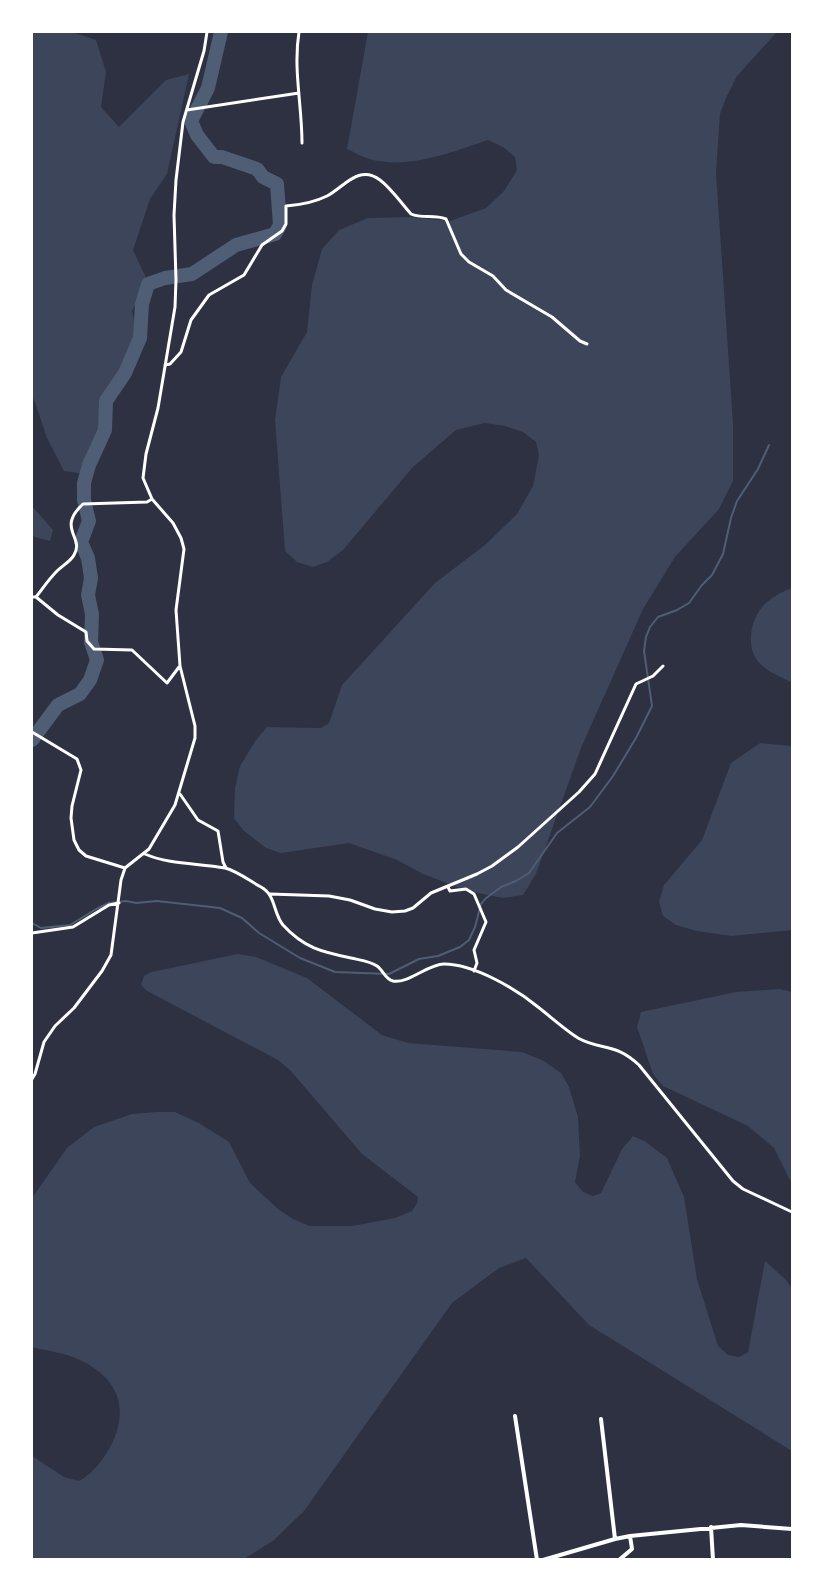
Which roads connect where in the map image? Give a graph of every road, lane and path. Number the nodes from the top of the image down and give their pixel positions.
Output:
1 (207, 32) edge
2 (299, 32) edge
3 (299, 93) junction
4 (187, 110) junction
5 (302, 143) dead end
6 (587, 344) dead end
7 (165, 365) junction
8 (152, 499) junction
9 (34, 597) edge
10 (180, 666) junction
11 (663, 666) dead end
12 (32, 732) edge
13 (180, 794) junction
14 (145, 854) junction
15 (125, 868) junction
16 (226, 868) junction
17 (448, 887) junction
18 (270, 894) junction
19 (119, 903) junction
20 (32, 933) edge
21 (474, 971) junction
22 (32, 1079) edge
23 (792, 1212) edge
24 (515, 1416) dead end
25 (601, 1419) dead end
26 (711, 1527) junction
27 (792, 1529) edge
28 (630, 1536) junction
29 (615, 1539) junction
30 (537, 1560) edge
31 (543, 1560) edge
32 (619, 1560) edge
33 (713, 1560) edge

1 - 4 street
2 - 3 street
3 - 4 street
3 - 5 street
4 - 7 street
6 - 7 street
7 - 8 street
8 - 9 street
8 - 10 street
9 - 10 street
10 - 13 street
11 - 17 street
12 - 15 street
13 - 14 street
13 - 16 street
14 - 15 street
14 - 16 street
15 - 19 street
16 - 18 street
17 - 18 street
17 - 21 street
18 - 21 street
19 - 20 street
19 - 22 street
21 - 23 street
24 - 30 street
25 - 29 street
26 - 27 street
26 - 28 street
26 - 33 street
28 - 29 street
28 - 32 street
29 - 31 street

